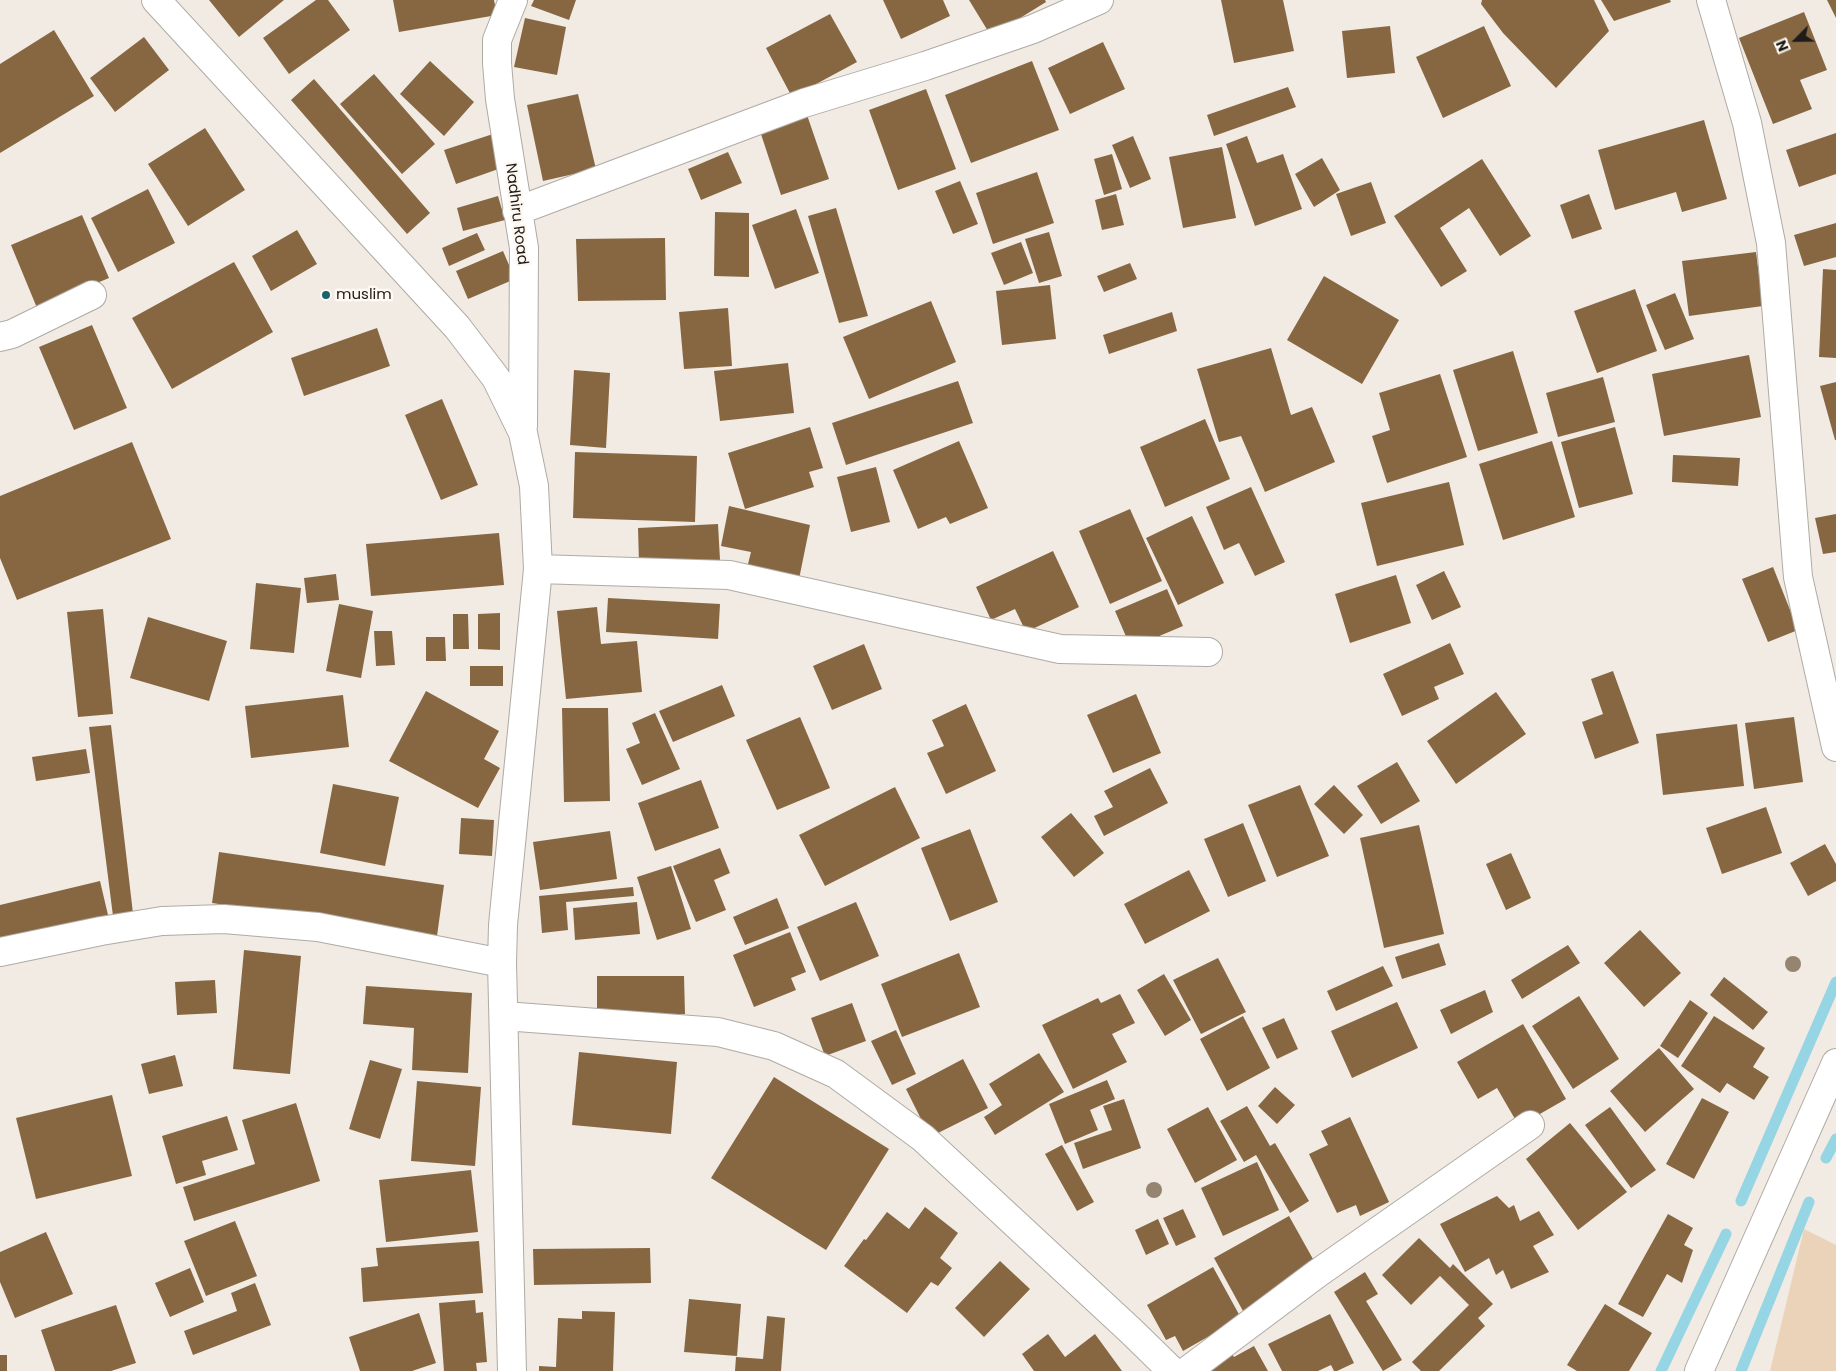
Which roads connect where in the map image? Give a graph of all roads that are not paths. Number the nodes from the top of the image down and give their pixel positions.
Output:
1 (156, 0) edge
2 (513, 0) edge
3 (1099, 0) edge
4 (1711, 0) edge
5 (517, 211) junction
6 (92, 294) dead end
7 (0, 337) edge
8 (523, 432) junction
9 (538, 570) junction
10 (1208, 652) dead end
11 (1836, 748) edge
12 (0, 952) edge
13 (502, 963) junction
14 (504, 1016) junction
15 (1836, 1063) edge
16 (1530, 1125) dead end
17 (512, 1371) edge
18 (1172, 1371) edge
19 (1187, 1371) edge
20 (1699, 1371) edge

1 - 8 street
2 - 5 street, Nadhiru Road
3 - 5 street
4 - 11 street
5 - 8 street, Nadhiru Road
6 - 7 street
8 - 9 street
9 - 10 street
9 - 13 street
12 - 13 street
13 - 14 street
14 - 17 street
14 - 18 street
15 - 20 street
16 - 19 street

